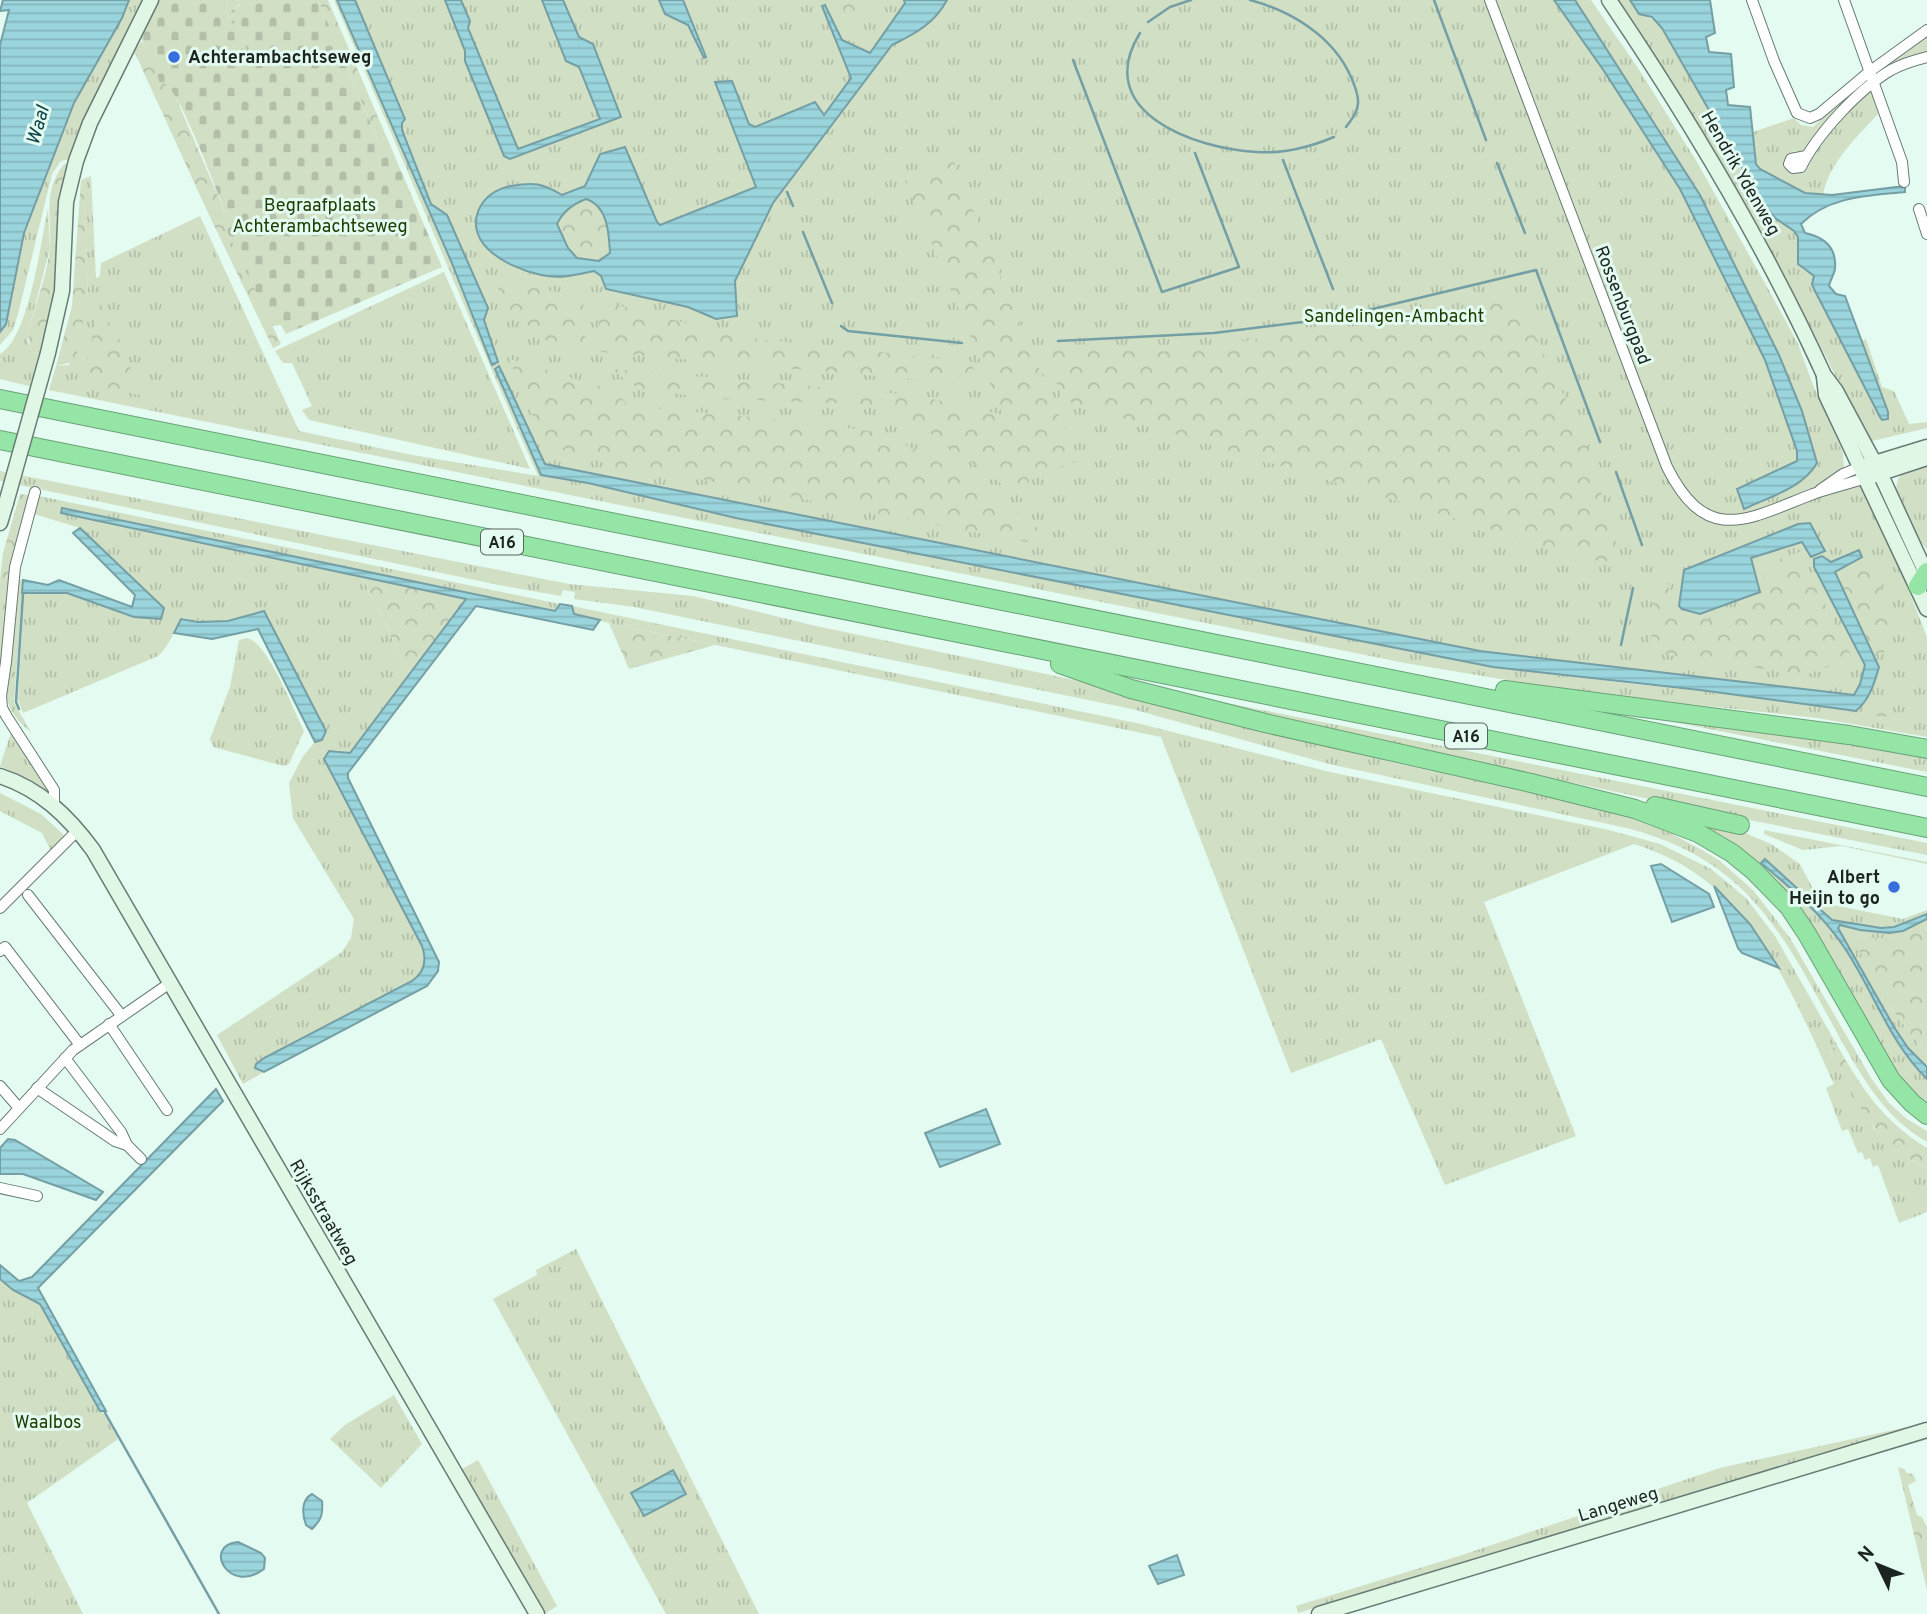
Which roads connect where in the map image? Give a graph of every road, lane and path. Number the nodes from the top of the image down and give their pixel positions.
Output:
1 (151, 0) edge
2 (1490, 0) edge
3 (1609, 0) edge
4 (1752, 0) edge
5 (1844, 0) edge
6 (1927, 30) edge
7 (1927, 57) edge
8 (1871, 77) junction
9 (1806, 156) dead end
10 (1904, 181) dead end
11 (1919, 209) dead end
12 (1927, 233) edge
13 (0, 396) edge
14 (0, 440) edge
15 (1927, 446) edge
16 (1927, 458) edge
17 (1870, 470) junction
18 (35, 492) dead end
19 (0, 523) edge
20 (1925, 578) edge
21 (1927, 608) edge
22 (1004, 643) junction
23 (1418, 684) junction
24 (1927, 749) edge
25 (0, 776) edge
26 (1531, 783) junction
27 (1927, 787) edge
28 (54, 805) junction
29 (1740, 825) dead end
30 (1927, 828) edge
31 (78, 830) junction
32 (28, 895) dead end
33 (0, 908) edge
34 (0, 951) edge
35 (170, 983) junction
36 (121, 1015) junction
37 (109, 1024) junction
38 (80, 1045) junction
39 (65, 1058) junction
40 (0, 1086) edge
41 (37, 1088) junction
42 (19, 1108) junction
43 (167, 1110) dead end
44 (1927, 1115) edge
45 (0, 1129) edge
46 (127, 1145) junction
47 (141, 1159) dead end
48 (0, 1188) edge
49 (37, 1195) dead end
50 (1927, 1430) edge
51 (537, 1614) edge
52 (1319, 1614) edge

1 - 19 street, bridge
2 - 17 street, Rossenburgpad
3 - 17 street, Hendrik Ydenweg
4 - 8 street
5 - 8 street
6 - 8 street
7 - 8 street
8 - 9 street
8 - 10 street
11 - 12 street
13 - 23 highway, A16
14 - 22 highway, A16
15 - 17 street
16 - 17 street
17 - 20 street, Hendrik Ydenweg
18 - 28 street, Rijksstraatweg
20 - 21 street, Hendrik Ydenweg
22 - 26 highway, A16
22 - 30 highway, A16
23 - 24 highway, A16
23 - 27 highway, A16
25 - 28 street, Rijksstraatweg
26 - 29 highway, A16
26 - 44 highway, A16
28 - 31 street, Rijksstraatweg
31 - 33 street
31 - 35 street, Rijksstraatweg
32 - 36 street
34 - 38 street
35 - 36 street
35 - 51 street, Rijksstraatweg
36 - 37 street
37 - 38 street
37 - 43 street
38 - 39 street
39 - 41 street
39 - 46 street
40 - 42 street
41 - 42 street
41 - 46 street
42 - 45 street
46 - 47 street
48 - 49 street
50 - 52 street, Langeweg

